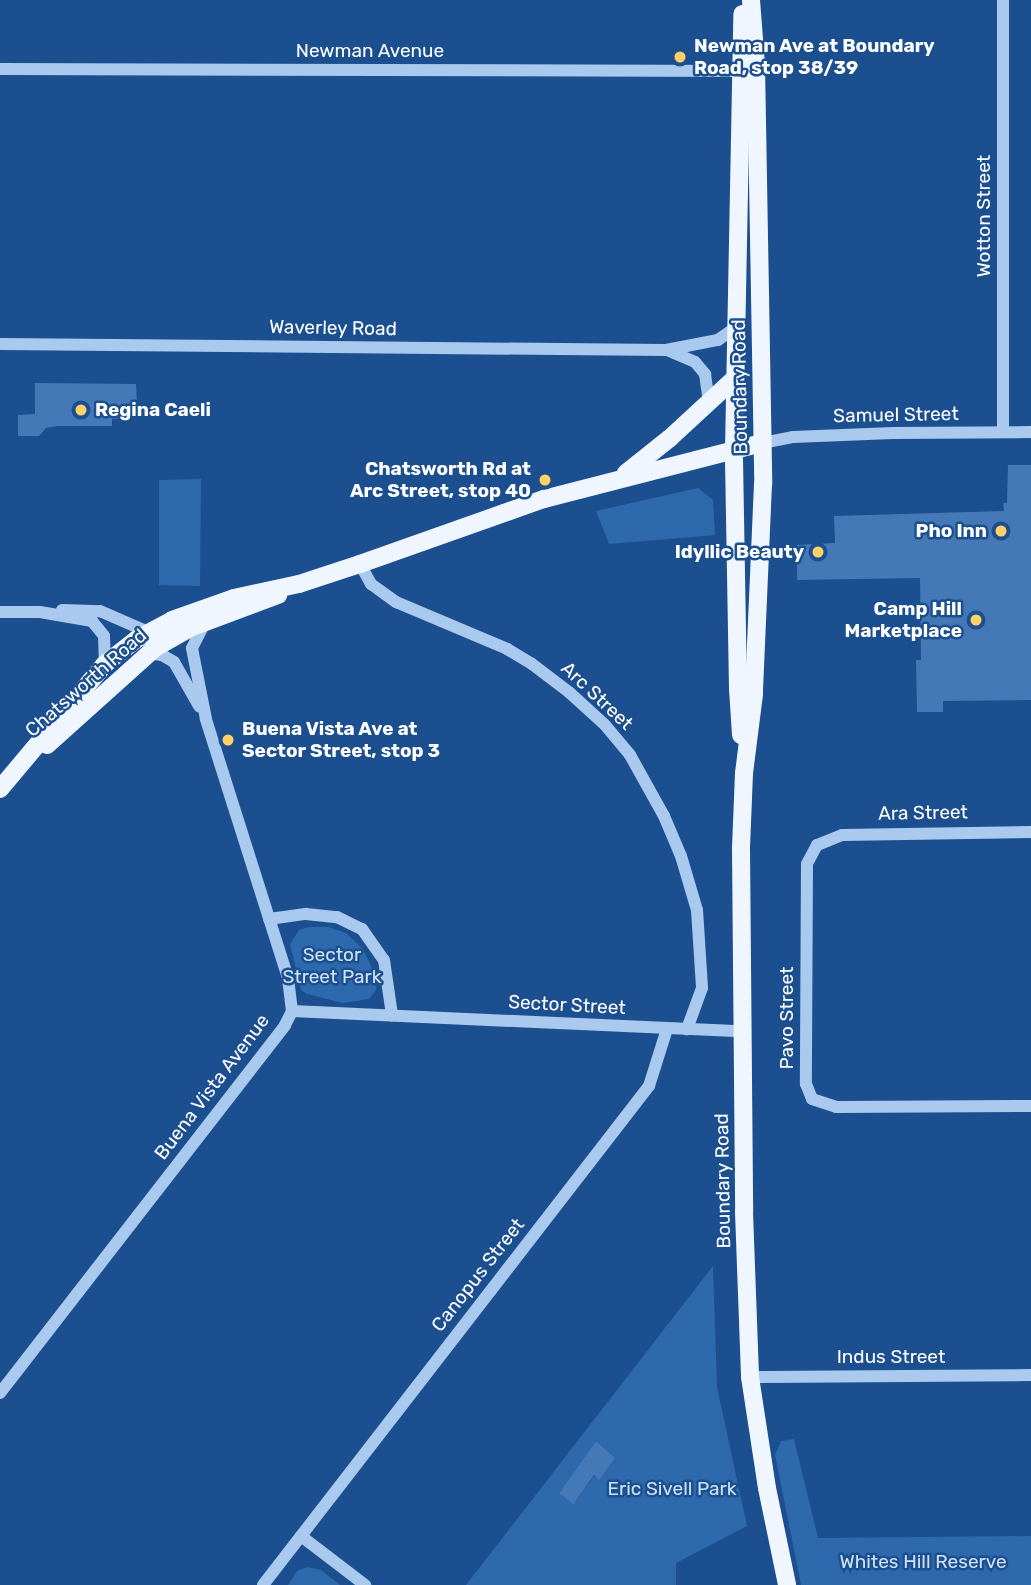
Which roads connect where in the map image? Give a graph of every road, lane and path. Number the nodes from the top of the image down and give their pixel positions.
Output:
1 (743, 0) edge
2 (751, 0) edge
3 (1003, 0) edge
4 (0, 69) edge
5 (741, 71) junction
6 (735, 328) junction
7 (0, 344) edge
8 (666, 350) junction
9 (734, 379) junction
10 (709, 402) junction
11 (1003, 432) junction
12 (1031, 432) edge
13 (762, 443) junction
14 (734, 450) junction
15 (620, 477) junction
16 (360, 565) junction
17 (299, 584) junction
18 (0, 612) edge
19 (40, 612) junction
20 (204, 624) junction
21 (148, 632) junction
22 (147, 653) junction
23 (105, 664) junction
24 (206, 719) junction
25 (19, 769) junction
26 (744, 773) junction
27 (0, 789) edge
28 (1031, 832) edge
29 (817, 845) joint
30 (269, 919) junction
31 (292, 1011) junction
32 (392, 1015) junction
33 (667, 1029) junction
34 (687, 1029) junction
35 (741, 1031) junction
36 (1031, 1105) edge
37 (1031, 1375) edge
38 (750, 1377) junction
39 (0, 1393) edge
40 (301, 1536) junction
41 (263, 1585) edge
42 (365, 1585) edge
43 (787, 1585) edge

1 - 5 main road, Boundary Road
2 - 13 main road, Boundary Road
3 - 11 street, Wotton Street
4 - 5 street, Newman Avenue
5 - 6 main road, Boundary Road
6 - 8 street, Waverley Road
6 - 9 main road, Boundary Road
7 - 8 street, Waverley Road
8 - 10 street, Waverley Road
9 - 10 main road, Chatsworth Road
9 - 14 main road, Boundary Road
10 - 15 main road, Chatsworth Road
11 - 12 street, Samuel Street
11 - 13 street, Samuel Street
13 - 14 main road, Chatsworth Road
13 - 26 main road, Boundary Road
14 - 15 main road, Chatsworth Road
14 - 26 main road, Boundary Road
15 - 16 main road, Chatsworth Road
16 - 17 main road, Chatsworth Road
16 - 34 street, Arc Street
17 - 20 main road, Chatsworth Road
17 - 21 main road, Chatsworth Road
18 - 19 street
19 - 21 street
19 - 23 street
20 - 22 main road, Chatsworth Road
20 - 24 street, Buena Vista Avenue
21 - 23 main road, Chatsworth Road
22 - 24 street, Buena Vista Avenue
22 - 25 main road, Chatsworth Road
23 - 25 main road, Chatsworth Road
24 - 30 street, Buena Vista Avenue
25 - 27 main road, Chatsworth Road
26 - 35 main road, Boundary Road
28 - 29 street, Ara Street
29 - 36 street, Pavo Street
30 - 31 street, Buena Vista Avenue
30 - 32 street
31 - 32 street, Sector Street
31 - 39 street, Buena Vista Avenue
32 - 33 street, Sector Street
33 - 34 street, Sector Street
33 - 40 street, Canopus Street
34 - 35 street, Sector Street
35 - 38 main road, Boundary Road
37 - 38 street, Indus Street
38 - 43 main road, Boundary Road
40 - 41 street, Canopus Street
40 - 42 street

